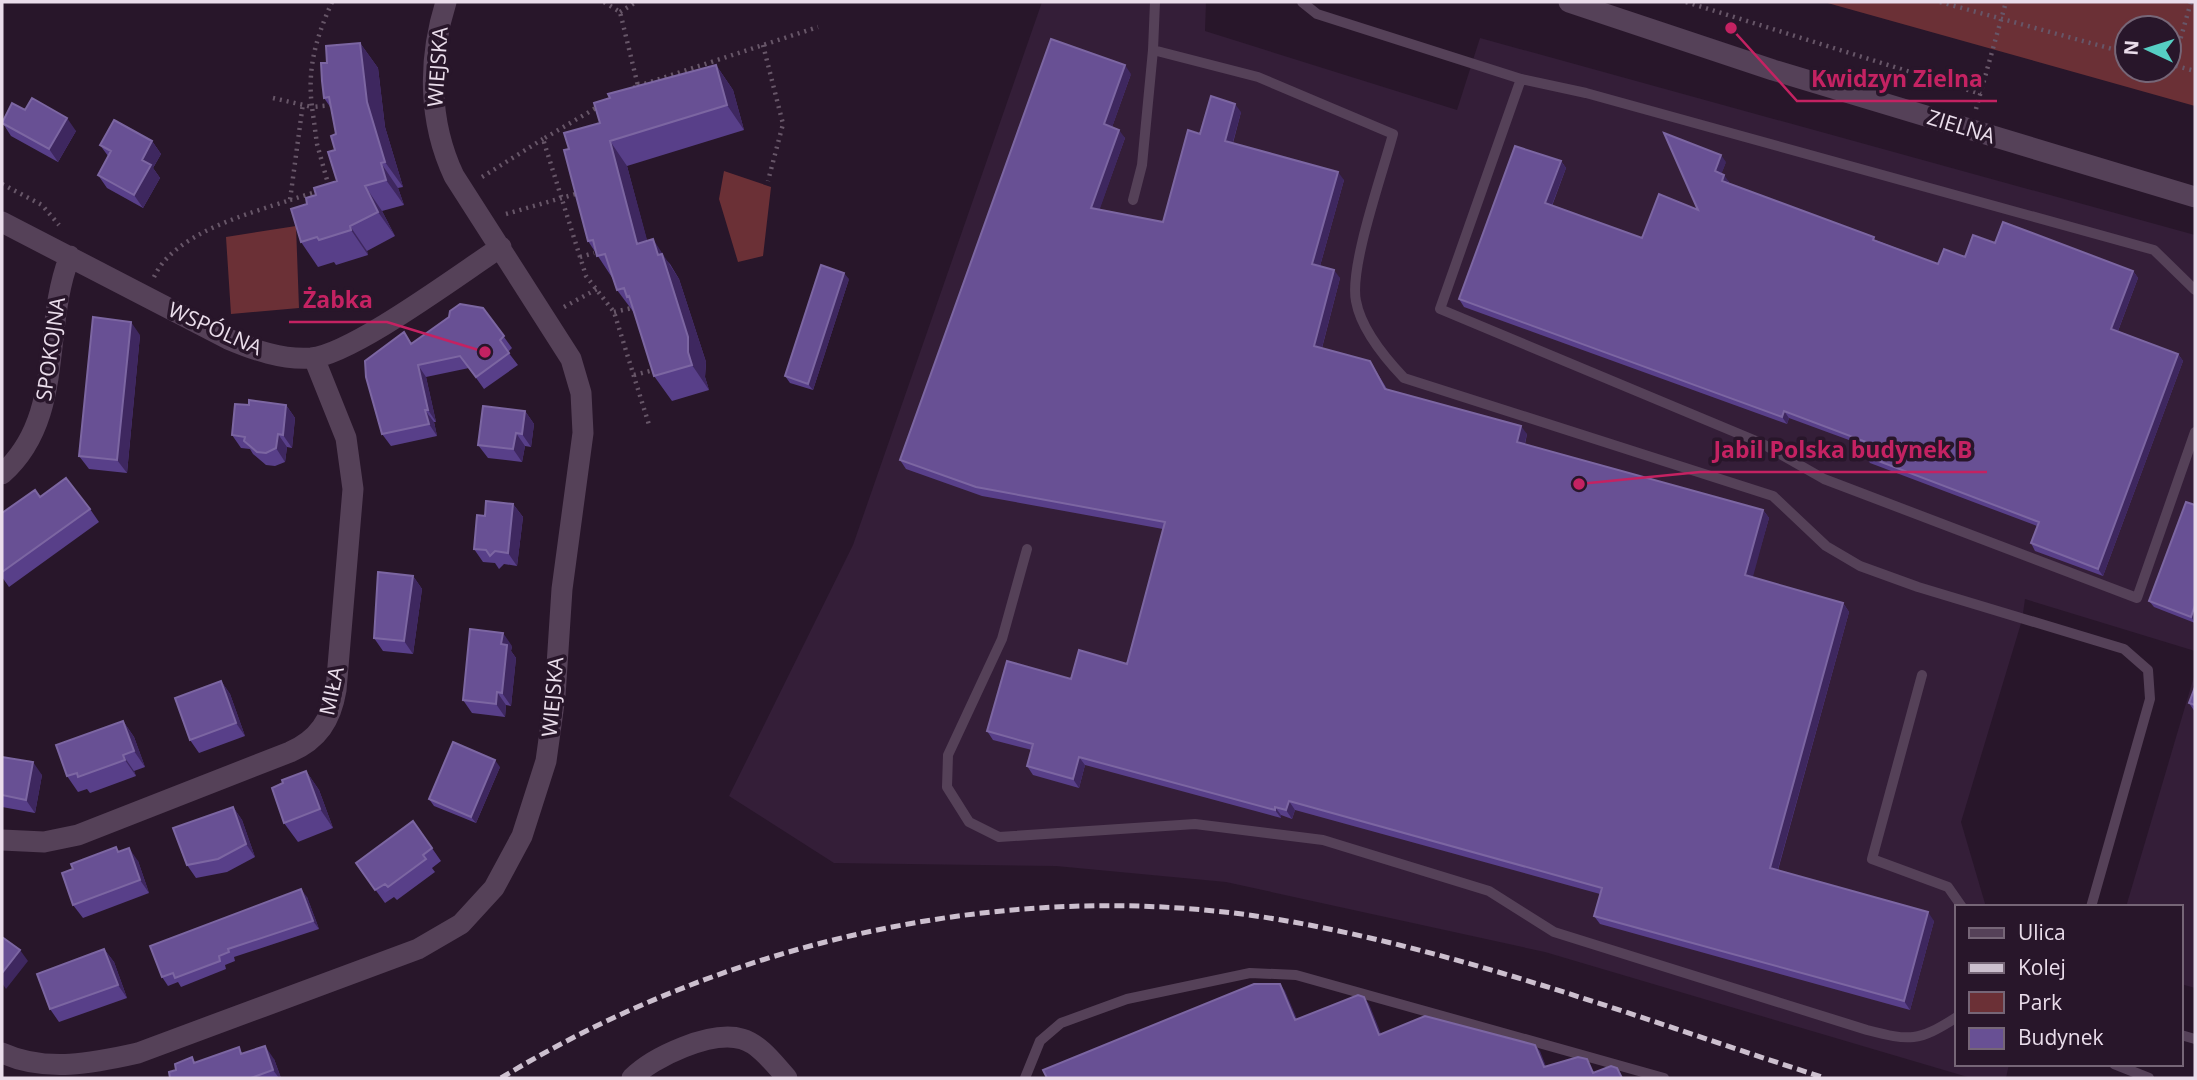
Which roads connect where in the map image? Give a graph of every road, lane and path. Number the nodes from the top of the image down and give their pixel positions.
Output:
1 (332, 2) edge
2 (446, 2) edge
3 (604, 2) edge
4 (636, 2) edge
5 (1155, 2) edge
6 (1302, 2) edge
7 (1569, 2) edge
8 (1686, 2) edge
9 (1940, 2) edge
10 (2006, 2) edge
11 (2191, 2) edge
12 (620, 12) junction
13 (2002, 18) junction
14 (818, 27) dead end
15 (2183, 27) edge
16 (763, 45) junction
17 (2113, 49) edge
18 (1153, 50) junction
19 (692, 68) junction
20 (696, 79) edge
21 (1521, 79) junction
22 (636, 87) junction
23 (627, 90) edge
24 (1980, 94) junction
25 (636, 97) edge
26 (273, 98) dead end
27 (607, 102) edge
28 (303, 103) junction
29 (332, 105) edge
30 (312, 107) junction
31 (1969, 130) junction
32 (768, 181) dead end
33 (2, 184) edge
34 (338, 185) edge
35 (329, 187) junction
36 (579, 193) edge
37 (561, 197) junction
38 (2195, 197) edge
39 (333, 199) edge
40 (290, 200) junction
41 (1133, 200) dead end
42 (498, 217) dead end
43 (2, 222) edge
44 (71, 231) dead end
45 (501, 247) junction
46 (594, 253) edge
47 (69, 256) junction
48 (580, 257) junction
49 (146, 271) dead end
50 (157, 277) junction
51 (597, 289) junction
52 (2195, 290) edge
53 (146, 297) junction
54 (632, 308) edge
55 (560, 309) dead end
56 (614, 312) junction
57 (314, 358) junction
58 (650, 371) edge
59 (634, 375) junction
60 (650, 428) dead end
61 (2195, 432) edge
62 (2, 474) edge
63 (1027, 549) dead end
64 (1922, 675) dead end
65 (2, 840) edge
66 (1961, 905) edge
67 (2092, 905) edge
68 (1955, 1018) edge
69 (2, 1053) edge
70 (2119, 1066) edge
71 (632, 1078) edge
72 (787, 1078) edge
73 (1025, 1078) edge
74 (1664, 1078) edge
75 (2149, 1078) edge

1 - 30 path
2 - 45 street, WIEJSKA
3 - 12 path
4 - 12 path
5 - 18 lane
6 - 21 lane
7 - 31 street, ZIELNA
8 - 24 path
9 - 13 path
10 - 13 path
11 - 15 path
12 - 22 path
13 - 17 path
13 - 24 path
14 - 16 path
16 - 19 path
16 - 32 path
18 - 41 lane
18 - 67 lane
19 - 20 path
19 - 22 path
21 - 52 lane
21 - 61 lane
22 - 23 path
22 - 25 path
24 - 31 path
26 - 28 path
27 - 37 path
28 - 30 path
28 - 40 path
29 - 30 path
30 - 35 path
31 - 38 street, ZIELNA
33 - 44 path
34 - 35 path
35 - 39 path
35 - 40 path
36 - 37 path
37 - 42 path
37 - 48 path
40 - 50 path
43 - 47 street, WSPÓLNA
45 - 57 street, WSPÓLNA
45 - 69 street, WIEJSKA
46 - 48 path
47 - 53 street, WSPÓLNA
47 - 62 street, SPOKOJNA
48 - 51 path
49 - 50 path
50 - 53 path
51 - 55 path
51 - 56 path
53 - 57 street, WSPÓLNA
54 - 56 path
56 - 59 path
57 - 65 street, MIŁA
58 - 59 path
59 - 60 path
63 - 68 lane
64 - 66 lane
70 - 75 lane
71 - 72 street
73 - 74 lane

